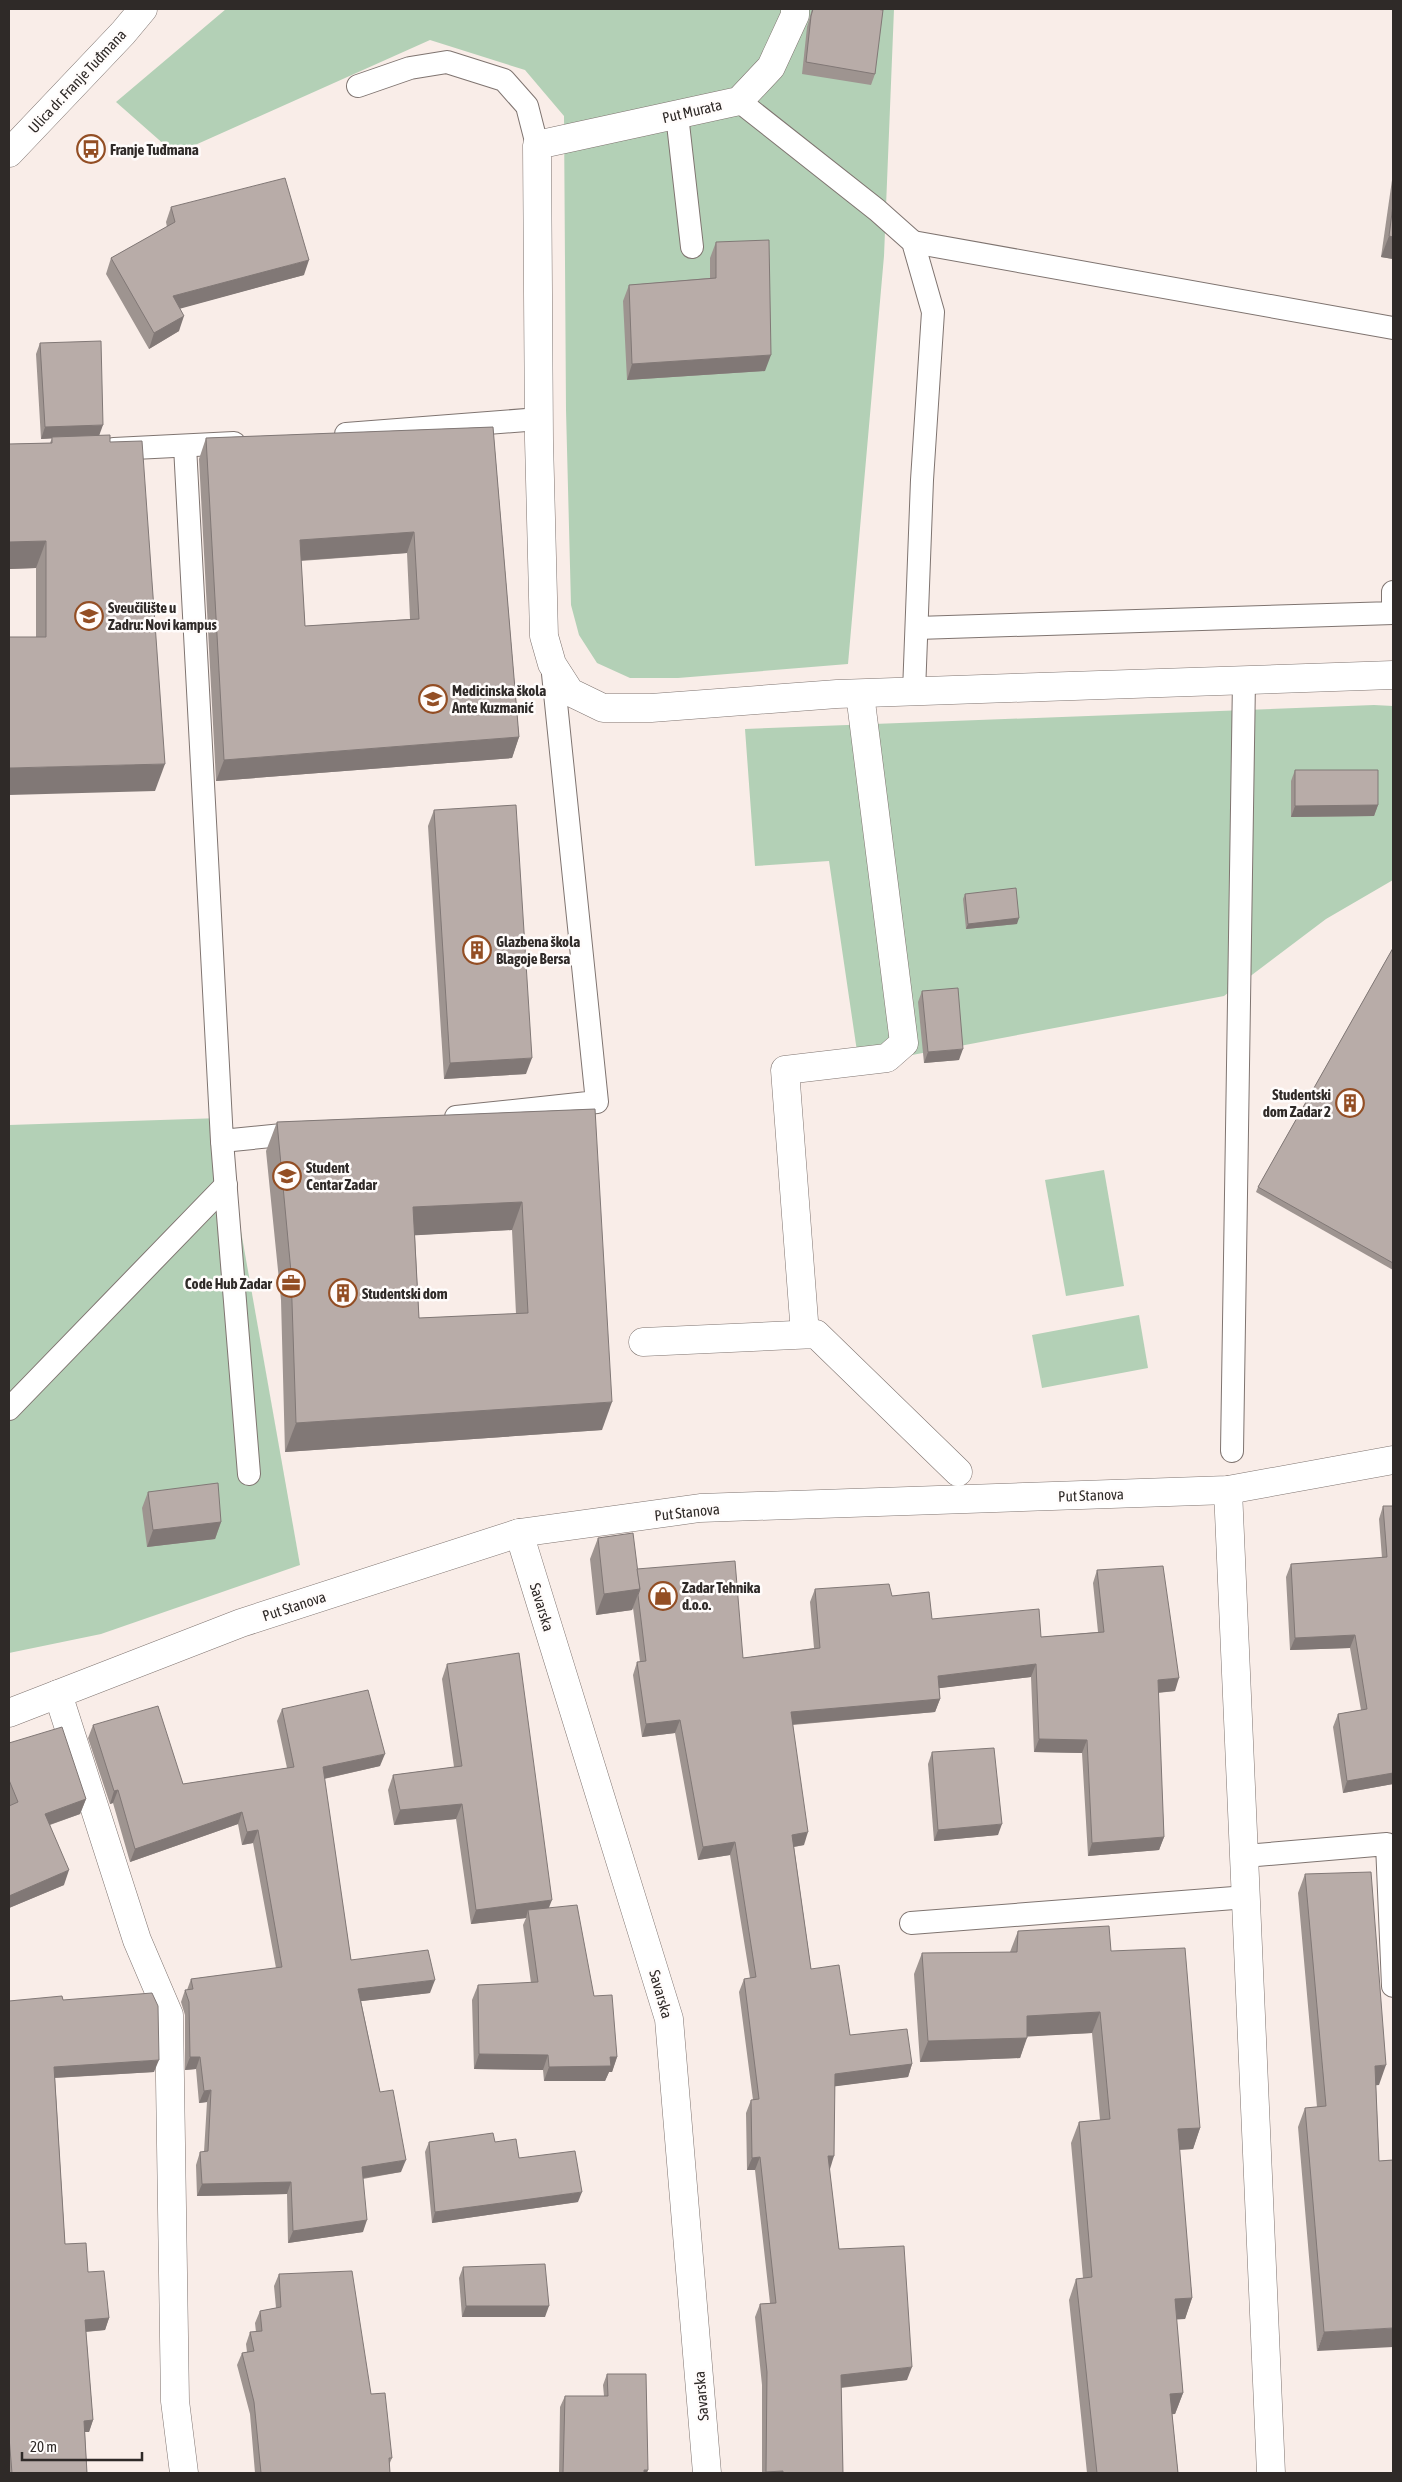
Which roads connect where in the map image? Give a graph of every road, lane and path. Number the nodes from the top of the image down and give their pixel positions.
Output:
1 (143, 9) edge
2 (795, 9) edge
3 (358, 86) dead end
4 (739, 101) junction
5 (677, 115) junction
6 (537, 145) junction
7 (9, 153) edge
8 (913, 242) junction
9 (692, 247) dead end
10 (1393, 328) edge
11 (539, 419) junction
12 (323, 436) edge
13 (254, 441) edge
14 (185, 446) junction
15 (97, 450) edge
16 (1393, 592) edge
17 (1393, 613) edge
18 (917, 628) junction
19 (552, 664) junction
20 (1393, 675) edge
21 (1244, 680) junction
22 (914, 692) junction
23 (860, 694) junction
24 (432, 1119) edge
25 (323, 1131) edge
26 (222, 1141) junction
27 (226, 1185) junction
28 (805, 1334) junction
29 (643, 1342) dead end
30 (9, 1409) edge
31 (1232, 1452) dead end
32 (1393, 1460) edge
33 (958, 1472) dead end
34 (249, 1474) dead end
35 (1228, 1490) junction
36 (519, 1534) junction
37 (58, 1694) junction
38 (9, 1713) edge
39 (1245, 1856) junction
40 (1247, 1897) junction
41 (911, 1924) dead end
42 (1393, 1986) edge
43 (184, 2473) edge
44 (707, 2473) edge
45 (1271, 2473) edge

1 - 7 street, Ulica dr. Franje Tuđmana
2 - 4 street, Put Murata
3 - 6 lane
4 - 5 street, Put Murata
4 - 8 lane
5 - 6 street, Put Murata
5 - 9 lane
6 - 11 street
8 - 10 lane
8 - 18 lane
11 - 12 lane
11 - 19 street
13 - 14 lane
14 - 15 lane
14 - 26 lane
16 - 17 lane
17 - 18 lane
18 - 22 lane
19 - 23 street
19 - 24 lane
20 - 21 street
21 - 22 street
21 - 31 lane
22 - 23 street
23 - 28 street
25 - 26 lane
26 - 27 lane
27 - 30 lane
27 - 34 lane
28 - 29 street
28 - 33 street
32 - 35 street, Put Stanova
35 - 36 street, Put Stanova
35 - 39 street
36 - 37 street, Put Stanova
36 - 44 street, Savarska
37 - 38 street, Put Stanova
37 - 43 street
39 - 40 street
39 - 42 lane
40 - 41 lane
40 - 45 street

